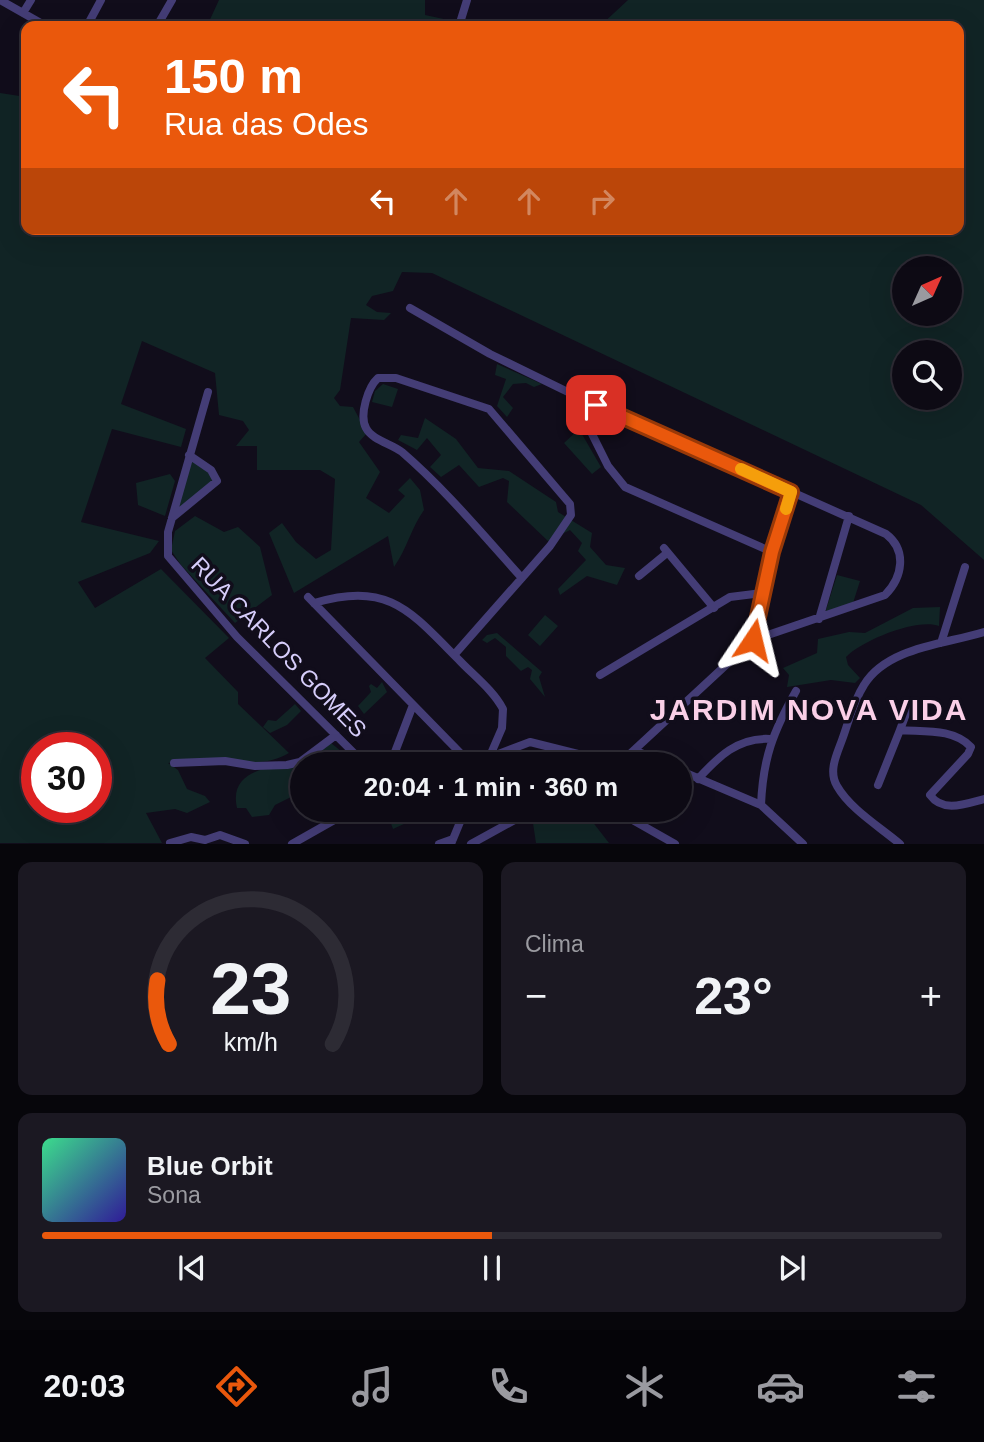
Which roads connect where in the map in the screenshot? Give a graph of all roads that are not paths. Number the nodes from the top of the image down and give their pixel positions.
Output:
1 (0, 0) edge
2 (30, 0) edge
3 (101, 0) edge
4 (172, 0) edge
5 (467, 0) edge
6 (23, 13) junction
7 (37, 21) edge
8 (90, 21) edge
9 (161, 21) edge
10 (461, 21) edge
11 (410, 308) dead end
12 (208, 392) dead end
13 (572, 394) junction
14 (189, 455) junction
15 (791, 492) junction
16 (849, 516) junction
17 (172, 518) junction
18 (772, 552) junction
19 (965, 567) dead end
20 (639, 576) dead end
21 (522, 578) junction
22 (762, 593) junction
23 (714, 608) junction
24 (820, 619) junction
25 (984, 632) edge
26 (753, 640) junction
27 (941, 643) junction
28 (454, 655) junction
29 (600, 675) dead end
30 (796, 691) dead end
31 (910, 704) dead end
32 (413, 705) junction
33 (900, 730) junction
34 (336, 735) junction
35 (770, 739) junction
36 (635, 750) junction
37 (353, 752) edge
38 (395, 752) edge
39 (459, 752) edge
40 (491, 752) edge
41 (508, 752) edge
42 (570, 752) edge
43 (633, 752) edge
44 (639, 752) edge
45 (174, 763) dead end
46 (692, 776) edge
47 (698, 779) junction
48 (878, 785) dead end
49 (984, 799) edge
50 (761, 805) junction
51 (331, 822) edge
52 (461, 822) edge
53 (511, 822) edge
54 (637, 822) edge
55 (207, 841) edge
56 (452, 841) edge
57 (170, 843) edge
58 (245, 844) edge
59 (292, 844) edge
60 (439, 844) edge
61 (471, 844) edge
62 (676, 844) edge
63 (803, 844) edge
64 (901, 844) edge

1 - 6 street
2 - 6 street
3 - 8 street
4 - 9 street
5 - 10 street
6 - 7 street
11 - 13 street
12 - 14 street, RUA CARLOS GOMES
13 - 15 street
13 - 18 street
14 - 17 street, RUA CARLOS GOMES
14 - 17 street
15 - 16 street
15 - 18 street
16 - 24 street
16 - 24 street
17 - 34 street, RUA CARLOS GOMES
18 - 22 street
19 - 27 street
20 - 23 street
21 - 21 street
21 - 28 street
22 - 23 street
22 - 26 street
23 - 29 street
24 - 26 street
25 - 27 street
26 - 36 street
27 - 64 street
28 - 32 street
28 - 40 street
30 - 35 street
31 - 33 street
32 - 38 street
32 - 39 street
33 - 48 street
33 - 49 street
34 - 37 street, RUA CARLOS GOMES
34 - 45 street
35 - 47 street
35 - 50 street
36 - 43 street
36 - 44 street
41 - 42 street
46 - 47 street
47 - 50 street
50 - 63 street
51 - 59 street
52 - 56 street
53 - 61 street
54 - 62 street
55 - 57 street
55 - 58 street
56 - 60 street

